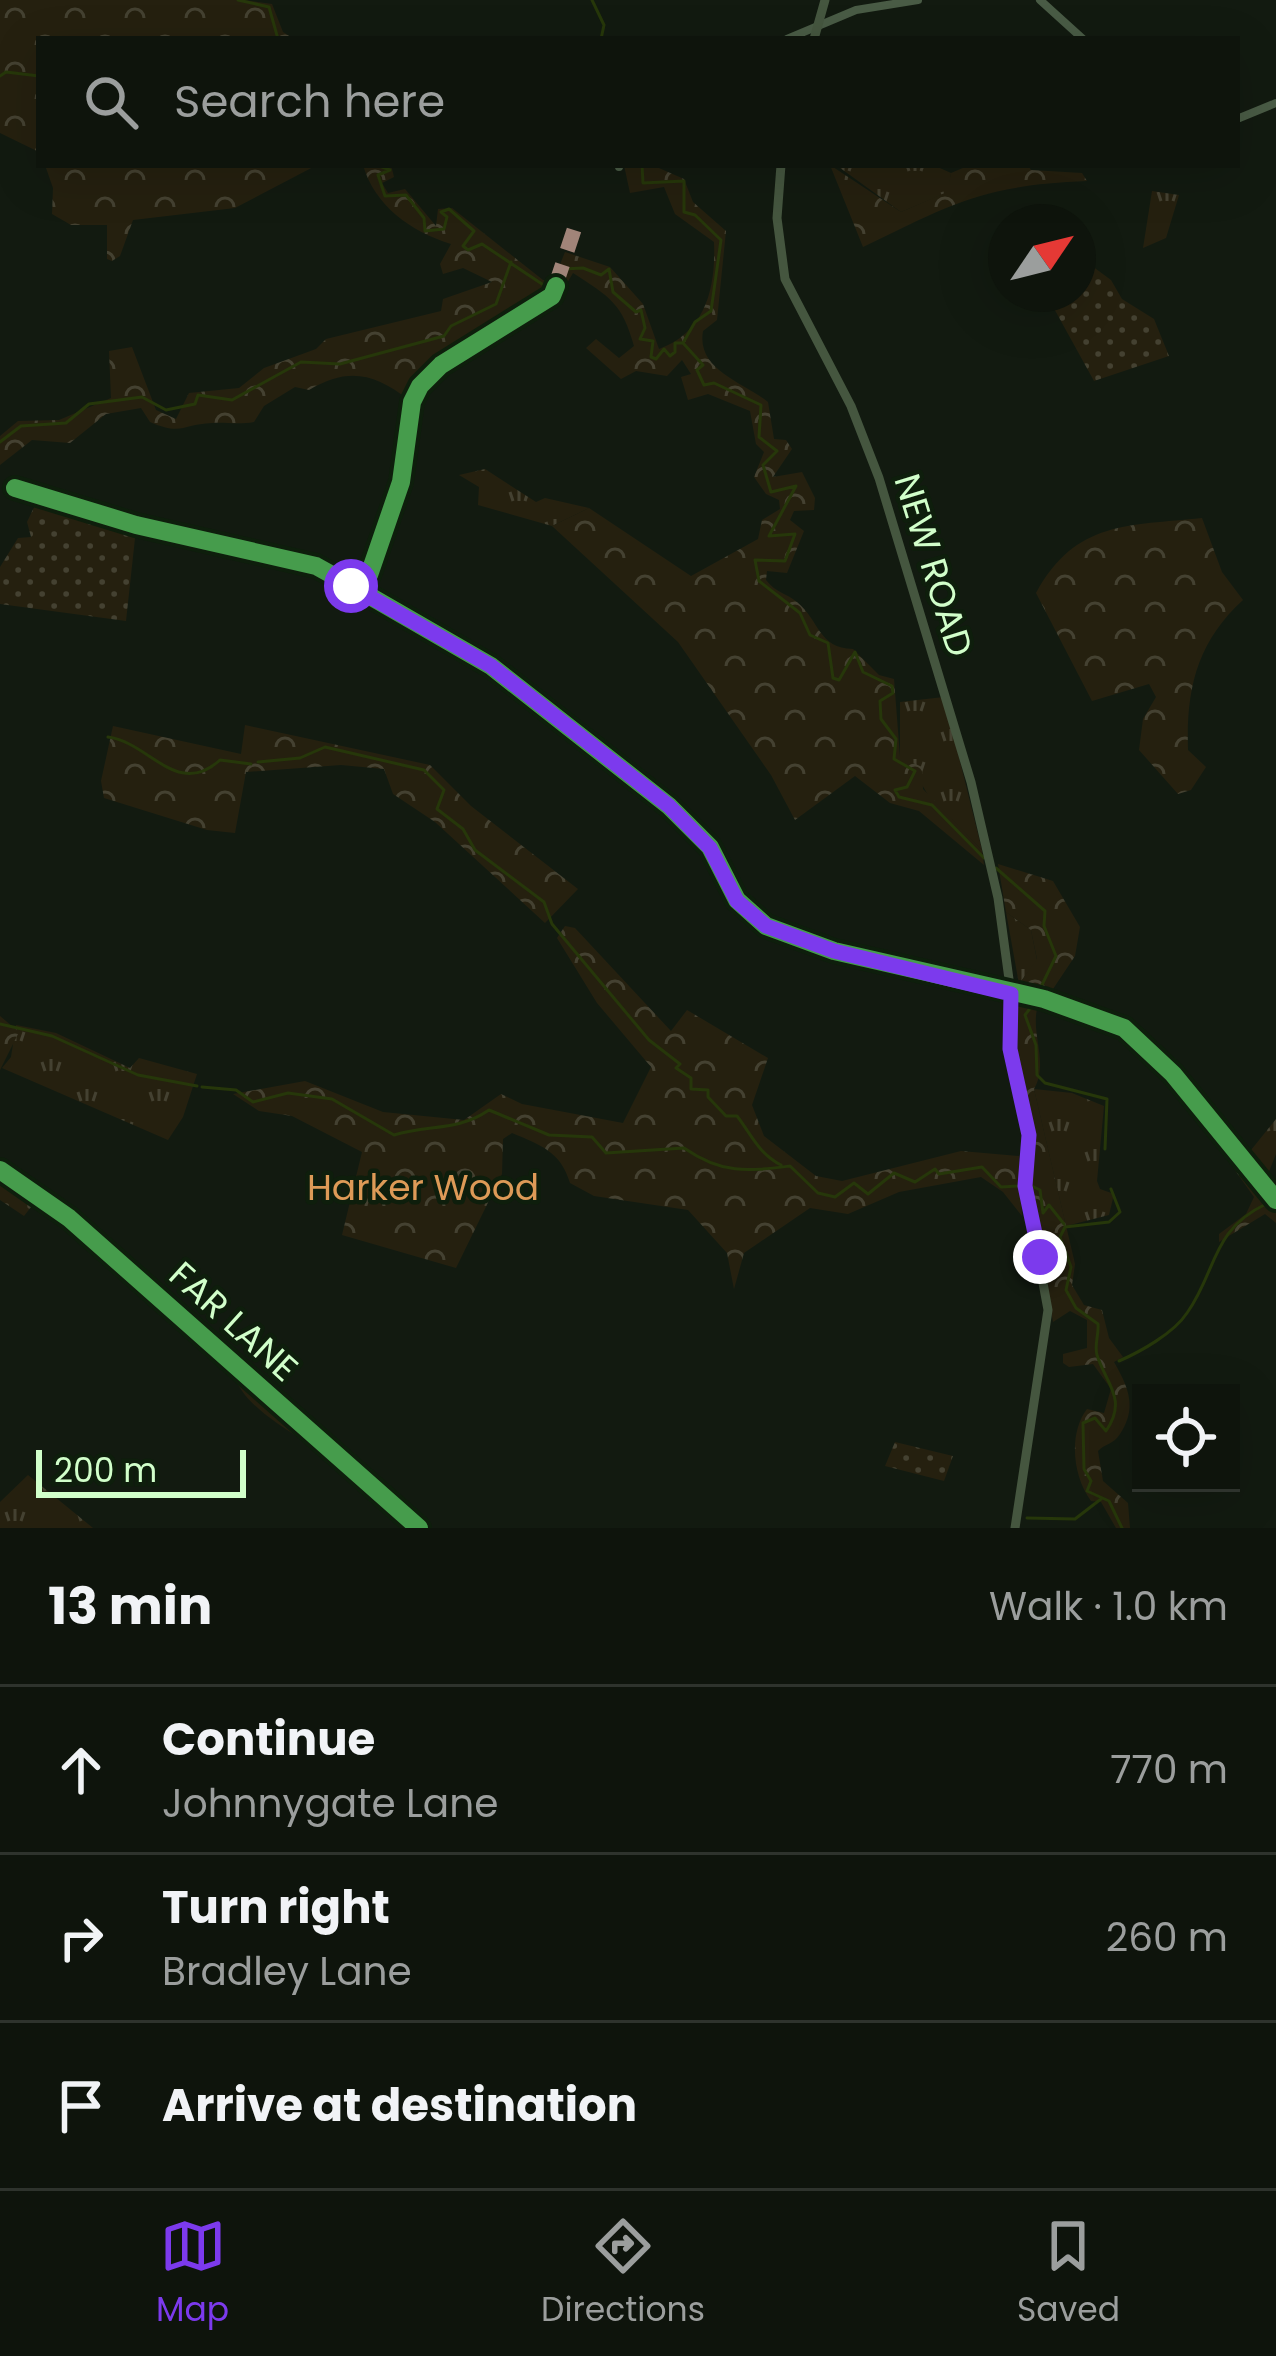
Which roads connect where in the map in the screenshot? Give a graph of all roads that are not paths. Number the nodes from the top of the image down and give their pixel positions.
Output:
1 (919, 0) edge
2 (1040, 0) edge
3 (825, 4) edge
4 (842, 16) junction
5 (816, 34) edge
6 (1080, 36) edge
7 (1276, 103) edge
8 (1240, 118) edge
9 (781, 168) edge
10 (15, 488) dead end
11 (1011, 994) junction
12 (0, 1170) edge
13 (1276, 1200) edge
14 (419, 1528) edge
15 (1015, 1528) edge

1 - 4 street
2 - 6 street
3 - 4 street
3 - 5 main road
4 - 5 street
7 - 8 street
9 - 11 main road, NEW ROAD
10 - 11 street
11 - 13 street
11 - 15 main road, NEW ROAD
12 - 14 street, FAR LANE

